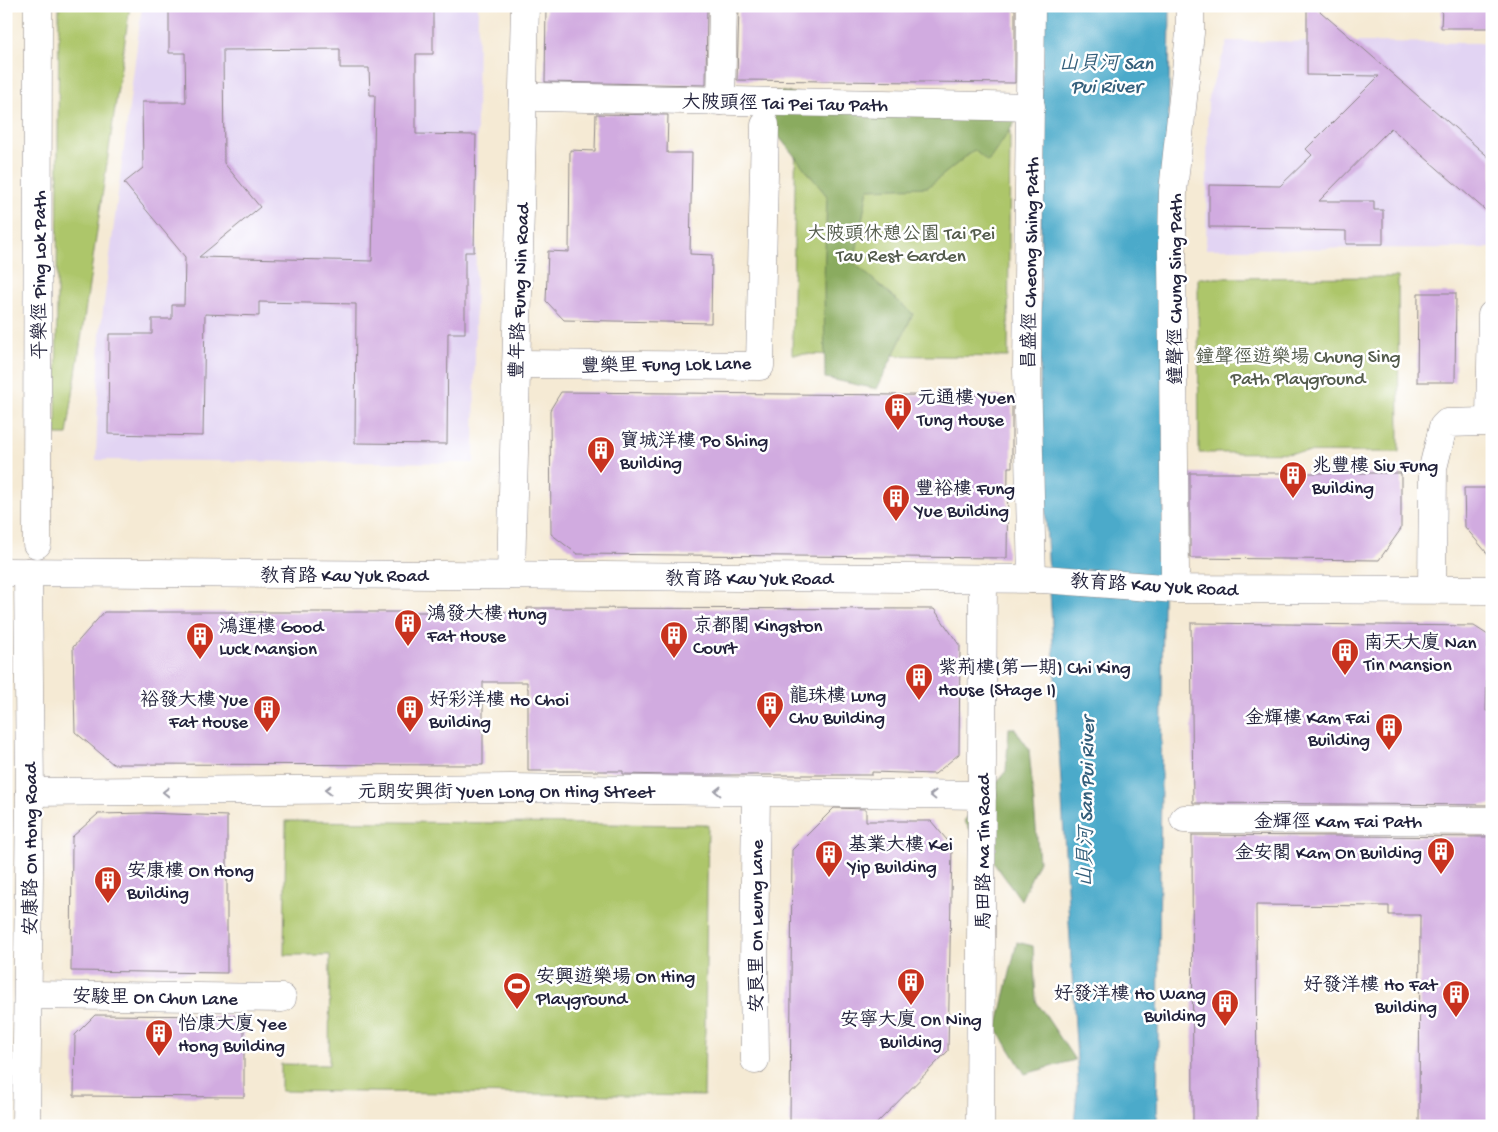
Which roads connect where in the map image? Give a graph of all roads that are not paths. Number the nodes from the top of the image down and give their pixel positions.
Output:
1 (38, 6) edge
2 (525, 6) edge
3 (723, 6) edge
4 (1031, 6) edge
5 (1190, 6) edge
6 (538, 97) dead end
7 (721, 101) junction
8 (1031, 107) junction
9 (765, 126) dead end
10 (1492, 315) edge
11 (1491, 355) edge
12 (516, 364) junction
13 (37, 544) dead end
14 (17, 572) edge
15 (511, 575) junction
16 (983, 578) junction
17 (1037, 579) junction
18 (1166, 580) junction
19 (1432, 589) junction
20 (1492, 590) edge
21 (30, 792) junction
22 (756, 792) junction
23 (982, 795) junction
24 (1184, 819) dead end
25 (1492, 820) edge
26 (28, 995) junction
27 (282, 998) dead end
28 (755, 1060) dead end
29 (26, 1126) edge
30 (980, 1126) edge

1 - 13 street, 平樂徑 Ping Lok Path
2 - 12 street, 豐年路 Fung Nin Road
3 - 7 street
4 - 8 street, 昌盛徑 Cheong Shing Path
5 - 18 street, 鐘聲徑 Chung Sing Path
6 - 7 street, 大陂頭徑 Tai Pei Tau Path
7 - 8 street, 大陂頭徑 Tai Pei Tau Path
8 - 17 street, 昌盛徑 Cheong Shing Path
9 - 12 street, 豐樂里 Fung Lok Lane
10 - 11 street
11 - 19 street
12 - 15 street, 豐年路 Fung Nin Road
14 - 15 street, 教育路 Kau Yuk Road
14 - 21 street, 安康路 On Hong Road
15 - 16 street, 教育路 Kau Yuk Road
16 - 17 street, 教育路 Kau Yuk Road
16 - 23 street, 馬田路 Ma Tin Road
17 - 18 street, 教育路 Kau Yuk Road
18 - 19 street, 教育路 Kau Yuk Road
19 - 20 street, 教育路 Kau Yuk Road
22 -> 21 street, 元朗安興街 Yuen Long On Hing Street
21 - 26 street, 安康路 On Hong Road
23 -> 22 street, 元朗安興街 Yuen Long On Hing Street
22 - 28 street, 安良里 On Leung Lane
23 - 30 street, 馬田路 Ma Tin Road
24 - 25 street, 金輝徑 Kam Fai Path
26 - 27 street, 安駿里 On Chun Lane
26 - 29 street, 安康路 On Hong Road

